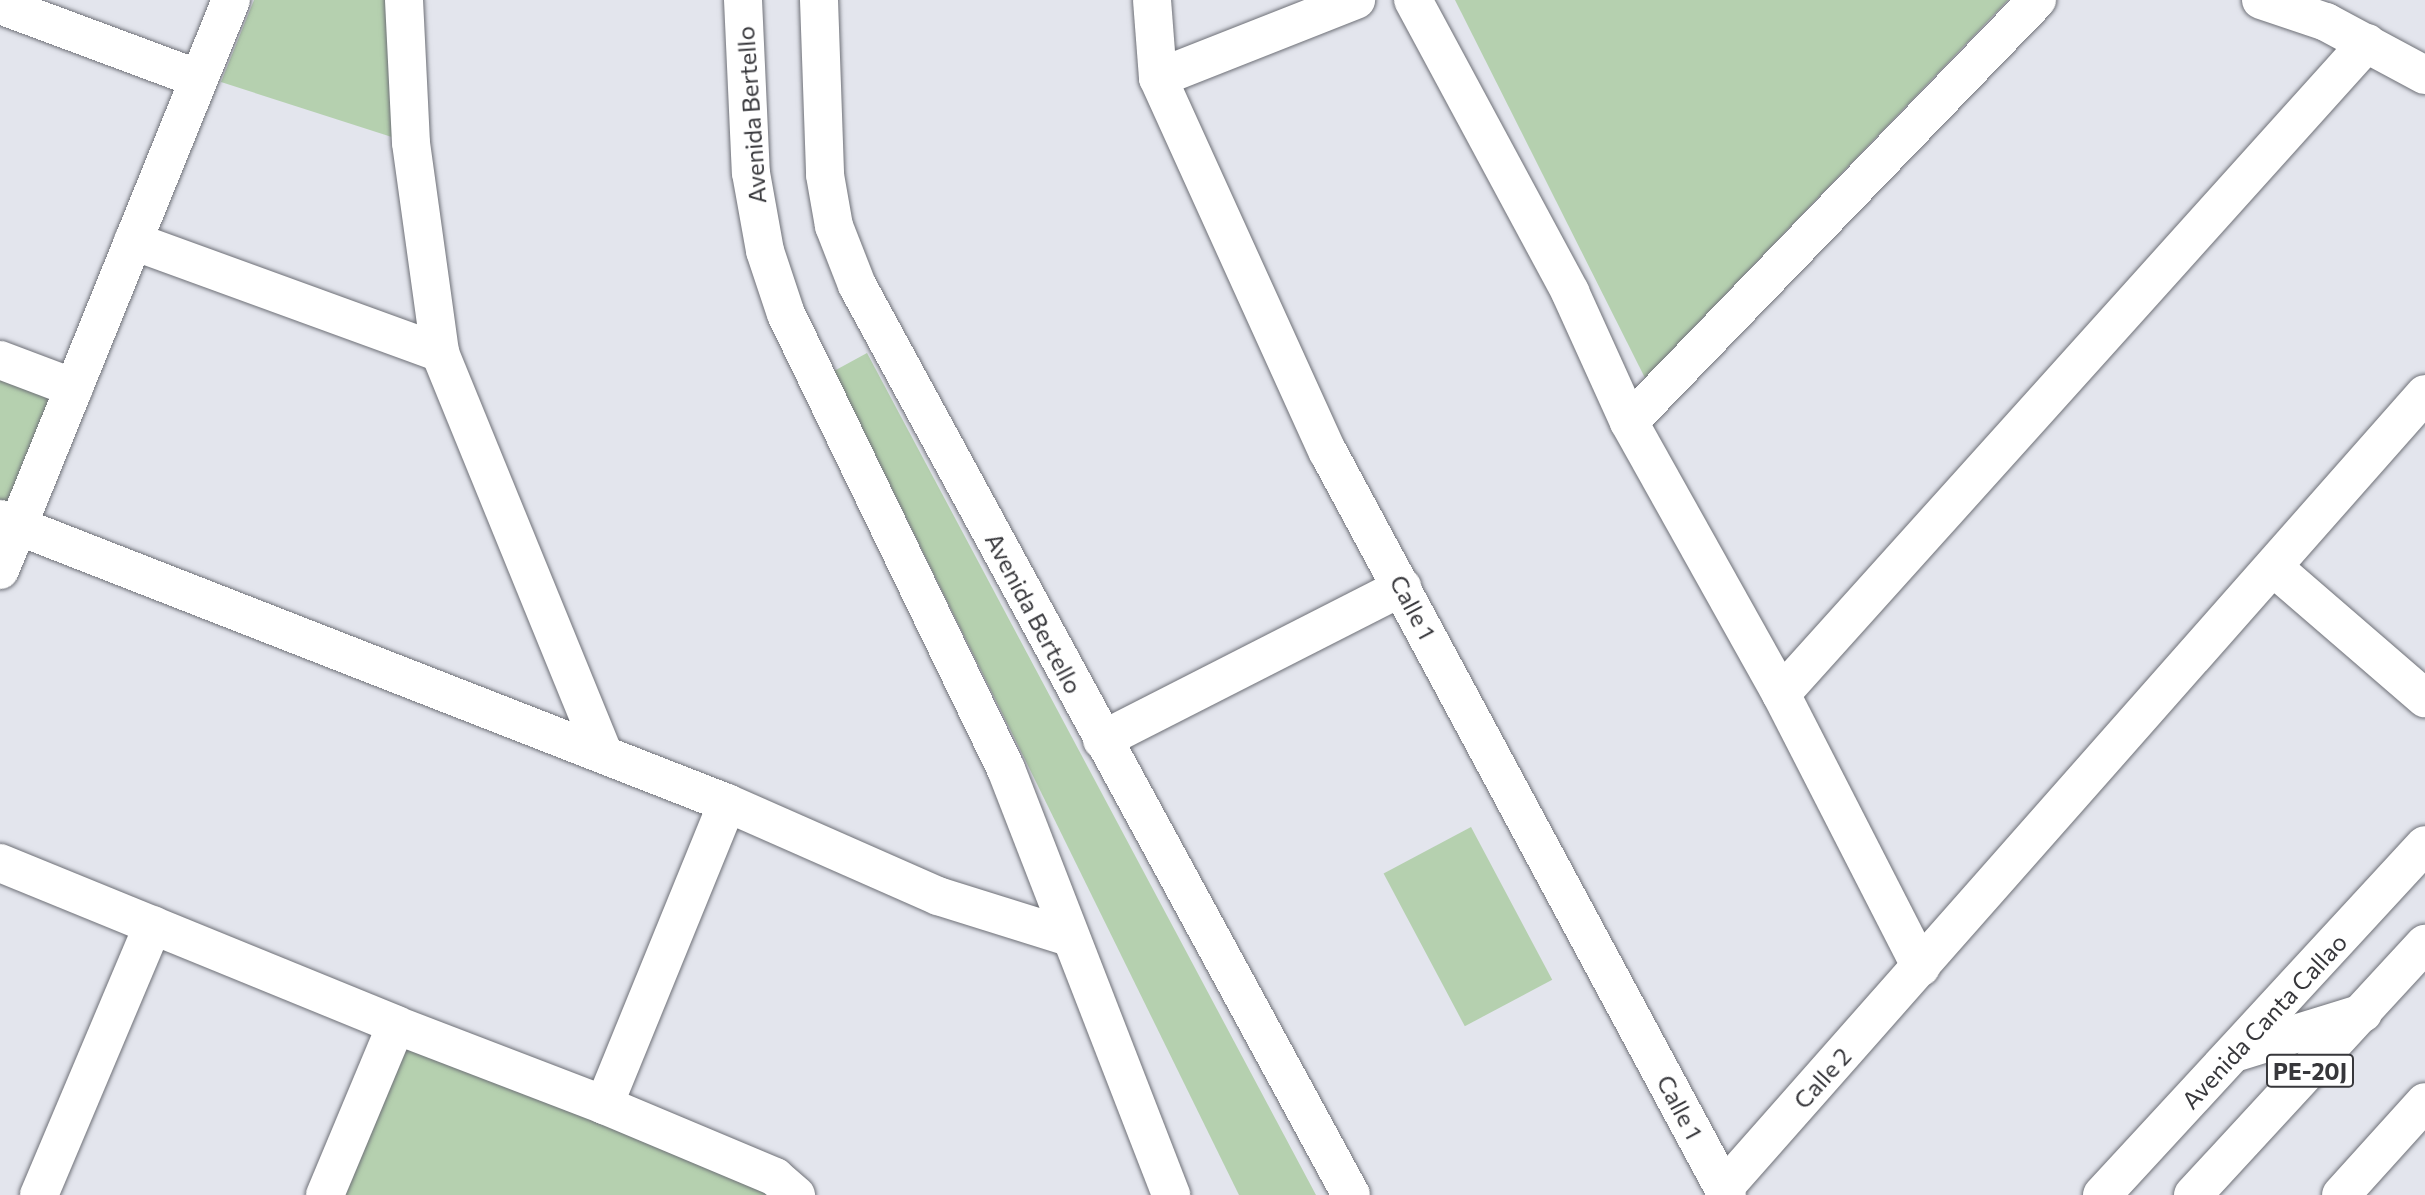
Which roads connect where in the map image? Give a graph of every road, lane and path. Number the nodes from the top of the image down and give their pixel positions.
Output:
1 (231, 0) edge
2 (404, 0) edge
3 (743, 0) edge
4 (820, 0) edge
5 (1152, 0) edge
6 (1356, 0) edge
7 (1413, 0) edge
8 (2037, 0) edge
9 (2261, 0) edge
10 (0, 5) edge
11 (2367, 43) junction
12 (2425, 75) edge
13 (1158, 78) junction
14 (199, 79) junction
15 (133, 241) junction
16 (440, 353) junction
17 (0, 360) edge
18 (74, 388) junction
19 (2425, 394) edge
20 (1629, 422) junction
21 (9, 522) edge
22 (2273, 567) junction
23 (0, 570) edge
24 (1402, 587) junction
25 (1781, 694) junction
26 (2425, 698) edge
27 (1102, 740) junction
28 (604, 754) junction
29 (727, 803) junction
30 (2425, 845) edge
31 (0, 863) edge
32 (153, 925) junction
33 (1069, 937) junction
34 (2425, 944) edge
35 (1921, 967) junction
36 (2365, 1013) junction
37 (396, 1025) junction
38 (2237, 1052) junction
39 (2425, 1102) edge
40 (604, 1105) junction
41 (1725, 1192) edge
42 (39, 1195) edge
43 (325, 1195) edge
44 (796, 1195) edge
45 (1171, 1195) edge
46 (1351, 1195) edge
47 (2102, 1195) edge
48 (2193, 1195) edge
49 (2341, 1195) edge

1 - 14 main road
2 - 16 main road
3 - 33 main road, Avenida Bertello
4 - 27 main road, Avenida Bertello
5 - 13 main road, Calle 1
6 - 13 main road
7 - 20 main road
8 - 20 main road
9 - 11 main road
10 - 14 main road
11 - 12 main road
11 - 25 main road
13 - 24 main road, Calle 1
14 - 15 main road
15 - 16 main road
15 - 18 main road
16 - 28 main road
17 - 18 main road
18 - 21 main road
19 - 22 main road, Calle 2
20 - 25 main road
21 - 23 main road
21 - 28 main road
22 - 26 main road
22 - 35 main road, Calle 2
24 - 27 main road
24 - 41 main road, Calle 1
25 - 35 main road
27 - 46 main road, Avenida Bertello
28 - 29 main road
29 - 33 main road
29 - 40 main road
30 - 38 main road, Avenida Canta Callao
31 - 32 main road
32 - 37 main road
32 - 42 main road
33 - 45 main road, Avenida Bertello
34 - 36 main road, PE-20J
35 - 41 main road, Calle 2
36 - 38 main road
36 - 48 main road, PE-20J
37 - 40 main road
37 - 43 main road
38 - 47 main road, Avenida Canta Callao
39 - 49 main road
40 - 44 main road

